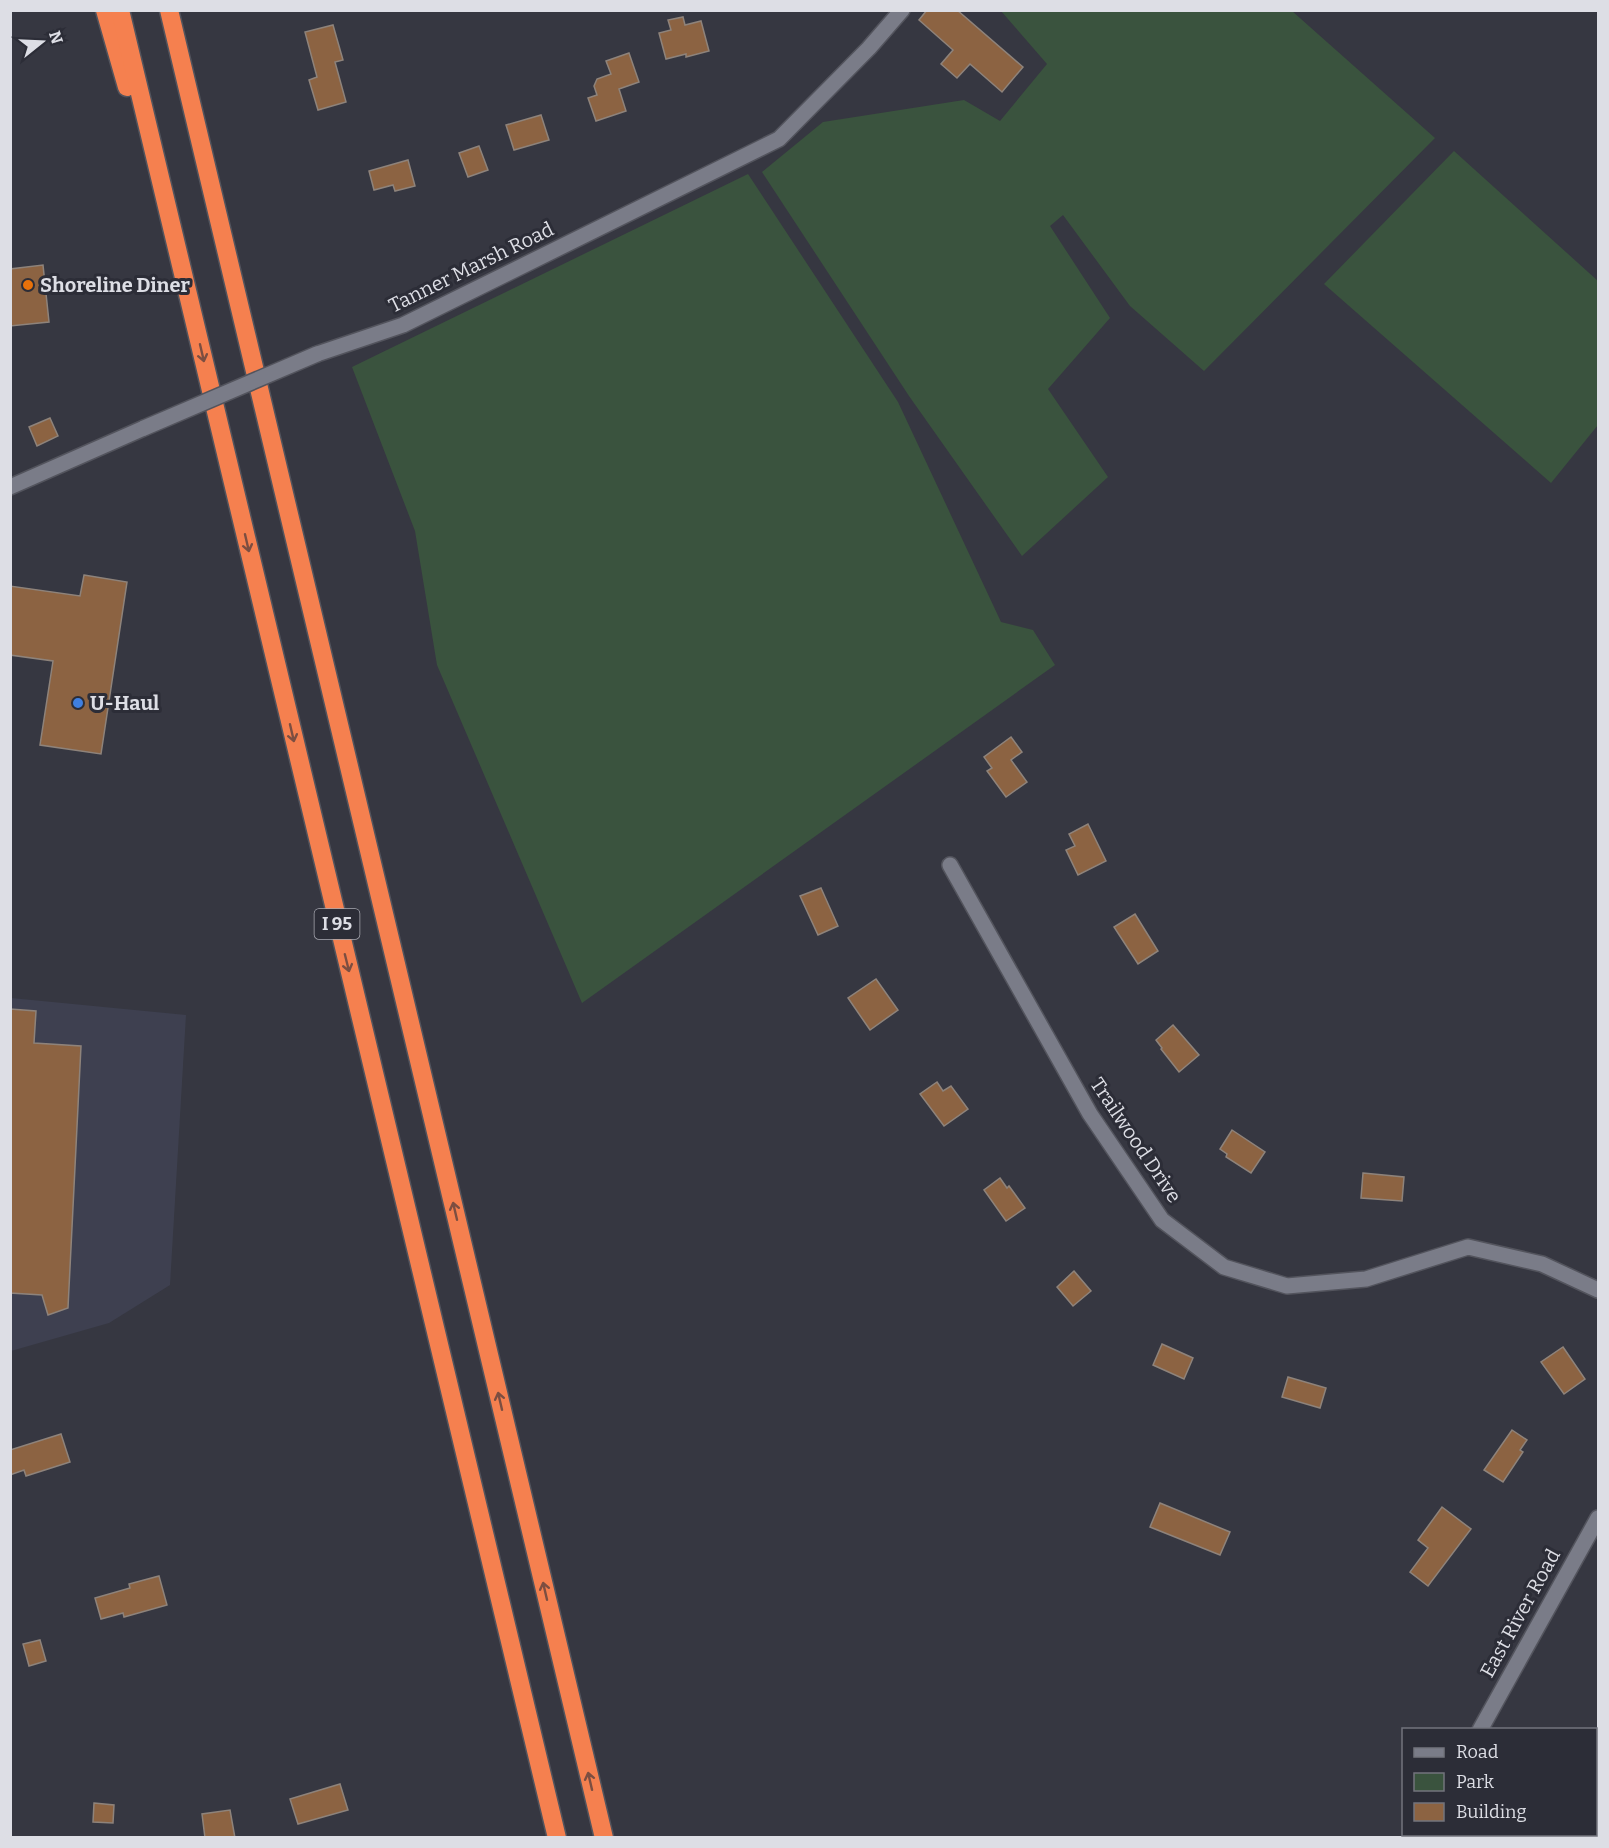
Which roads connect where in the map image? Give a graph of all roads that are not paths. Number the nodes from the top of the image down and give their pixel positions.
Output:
1 (105, 10) edge
2 (120, 10) edge
3 (169, 10) edge
4 (902, 10) edge
5 (196, 330) junction
6 (10, 487) edge
7 (950, 865) dead end
8 (1599, 1290) edge
9 (1599, 1518) edge
10 (1481, 1728) edge
11 (557, 1838) edge
12 (604, 1838) edge

1 - 5 highway
2 - 5 highway, I 95
12 -> 3 highway, I 95
4 - 6 street, Tanner Marsh Road, bridge
5 -> 11 highway, I 95
7 - 8 street, Trailwood Drive
9 - 10 street, East River Road

